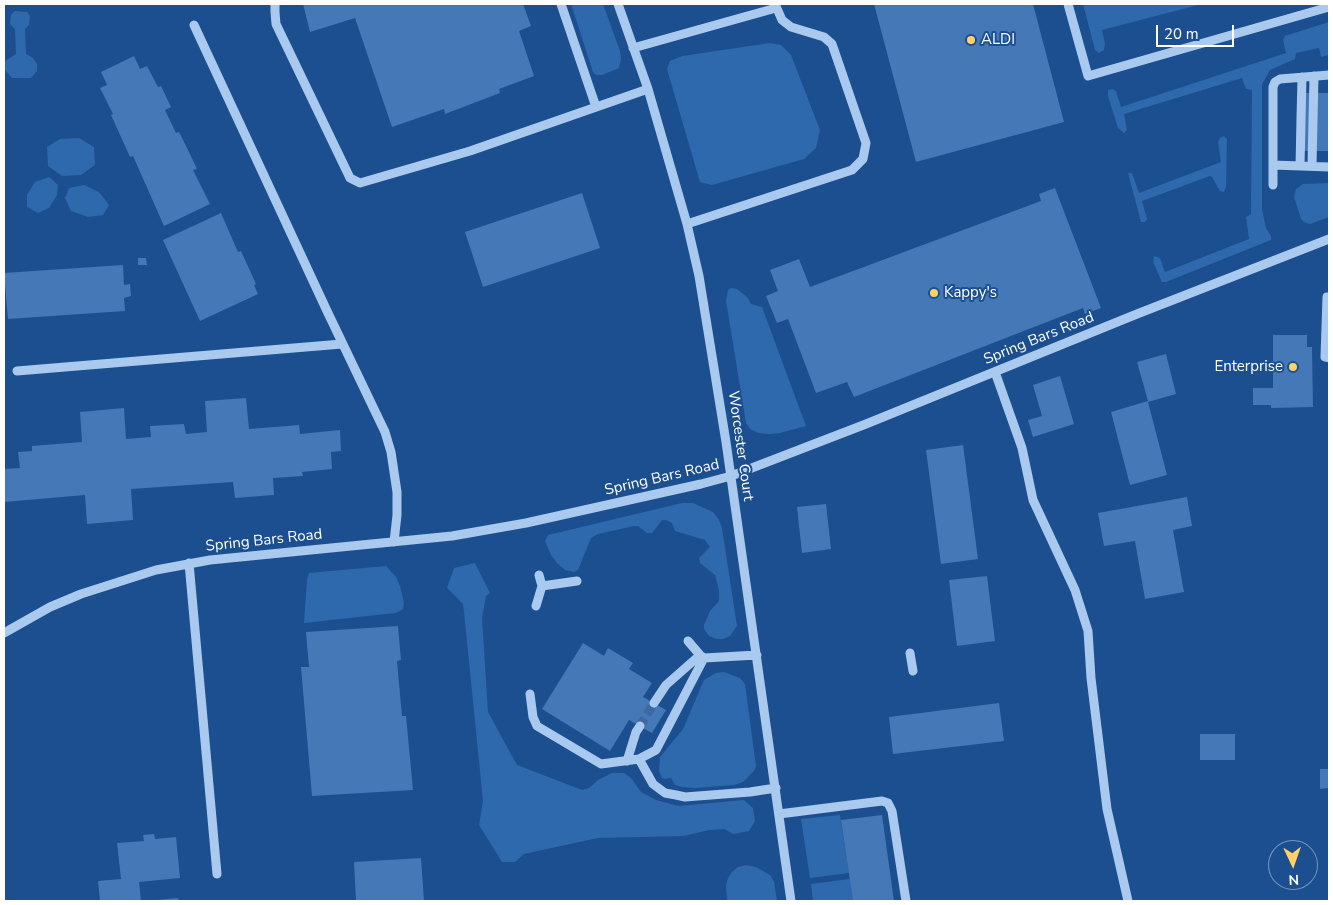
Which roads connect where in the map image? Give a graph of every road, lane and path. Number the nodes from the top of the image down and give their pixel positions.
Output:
1 (275, 4) edge
2 (561, 4) edge
3 (618, 4) edge
4 (1068, 4) edge
5 (776, 6) edge
6 (1329, 7) edge
7 (194, 25) dead end
8 (633, 48) junction
9 (1329, 75) edge
10 (1314, 76) junction
11 (1302, 77) junction
12 (648, 89) junction
13 (596, 107) junction
14 (1273, 165) junction
15 (1300, 166) junction
16 (1312, 166) junction
17 (1329, 167) edge
18 (1273, 185) dead end
19 (687, 224) junction
20 (1329, 239) edge
21 (1329, 297) edge
22 (342, 344) junction
23 (1329, 358) edge
24 (17, 370) dead end
25 (995, 372) junction
26 (730, 476) junction
27 (394, 542) junction
28 (189, 563) junction
29 (539, 575) dead end
30 (577, 581) dead end
31 (542, 586) junction
32 (536, 606) dead end
33 (4, 633) edge
34 (688, 641) dead end
35 (910, 653) dead end
36 (757, 655) junction
37 (702, 657) junction
38 (913, 671) dead end
39 (530, 694) dead end
40 (654, 703) tunnel mouth
41 (640, 726) tunnel mouth
42 (639, 759) junction
43 (627, 760) junction
44 (776, 788) junction
45 (780, 814) junction
46 (217, 874) dead end
47 (791, 901) edge
48 (906, 901) edge
49 (1128, 901) edge

1 - 13 street
2 - 13 street
3 - 8 street, Worcester Court
4 - 6 street
5 - 8 street
5 - 19 street
7 - 22 street
8 - 12 street, Worcester Court
9 - 10 street
10 - 11 street
10 - 16 street
11 - 14 street
11 - 15 street
12 - 13 street
12 - 19 street, Worcester Court
14 - 15 street
14 - 18 street
15 - 16 street
16 - 17 street
19 - 26 street, Worcester Court
20 - 25 street, Spring Bars Road
21 - 23 street
22 - 24 street
22 - 27 street
25 - 26 street, Spring Bars Road
25 - 49 street
26 - 27 street, Spring Bars Road
26 - 36 street, Worcester Court
27 - 28 street, Spring Bars Road
28 - 33 street, Spring Bars Road
28 - 46 street
29 - 31 street
30 - 31 street
31 - 32 street
34 - 37 street
35 - 38 street
36 - 37 street
36 - 44 street, Worcester Court
37 - 40 street
37 - 42 street
39 - 43 street
41 - 43 street
42 - 43 street
42 - 44 street
44 - 45 street, Worcester Court
45 - 47 street, Worcester Court
45 - 48 street

